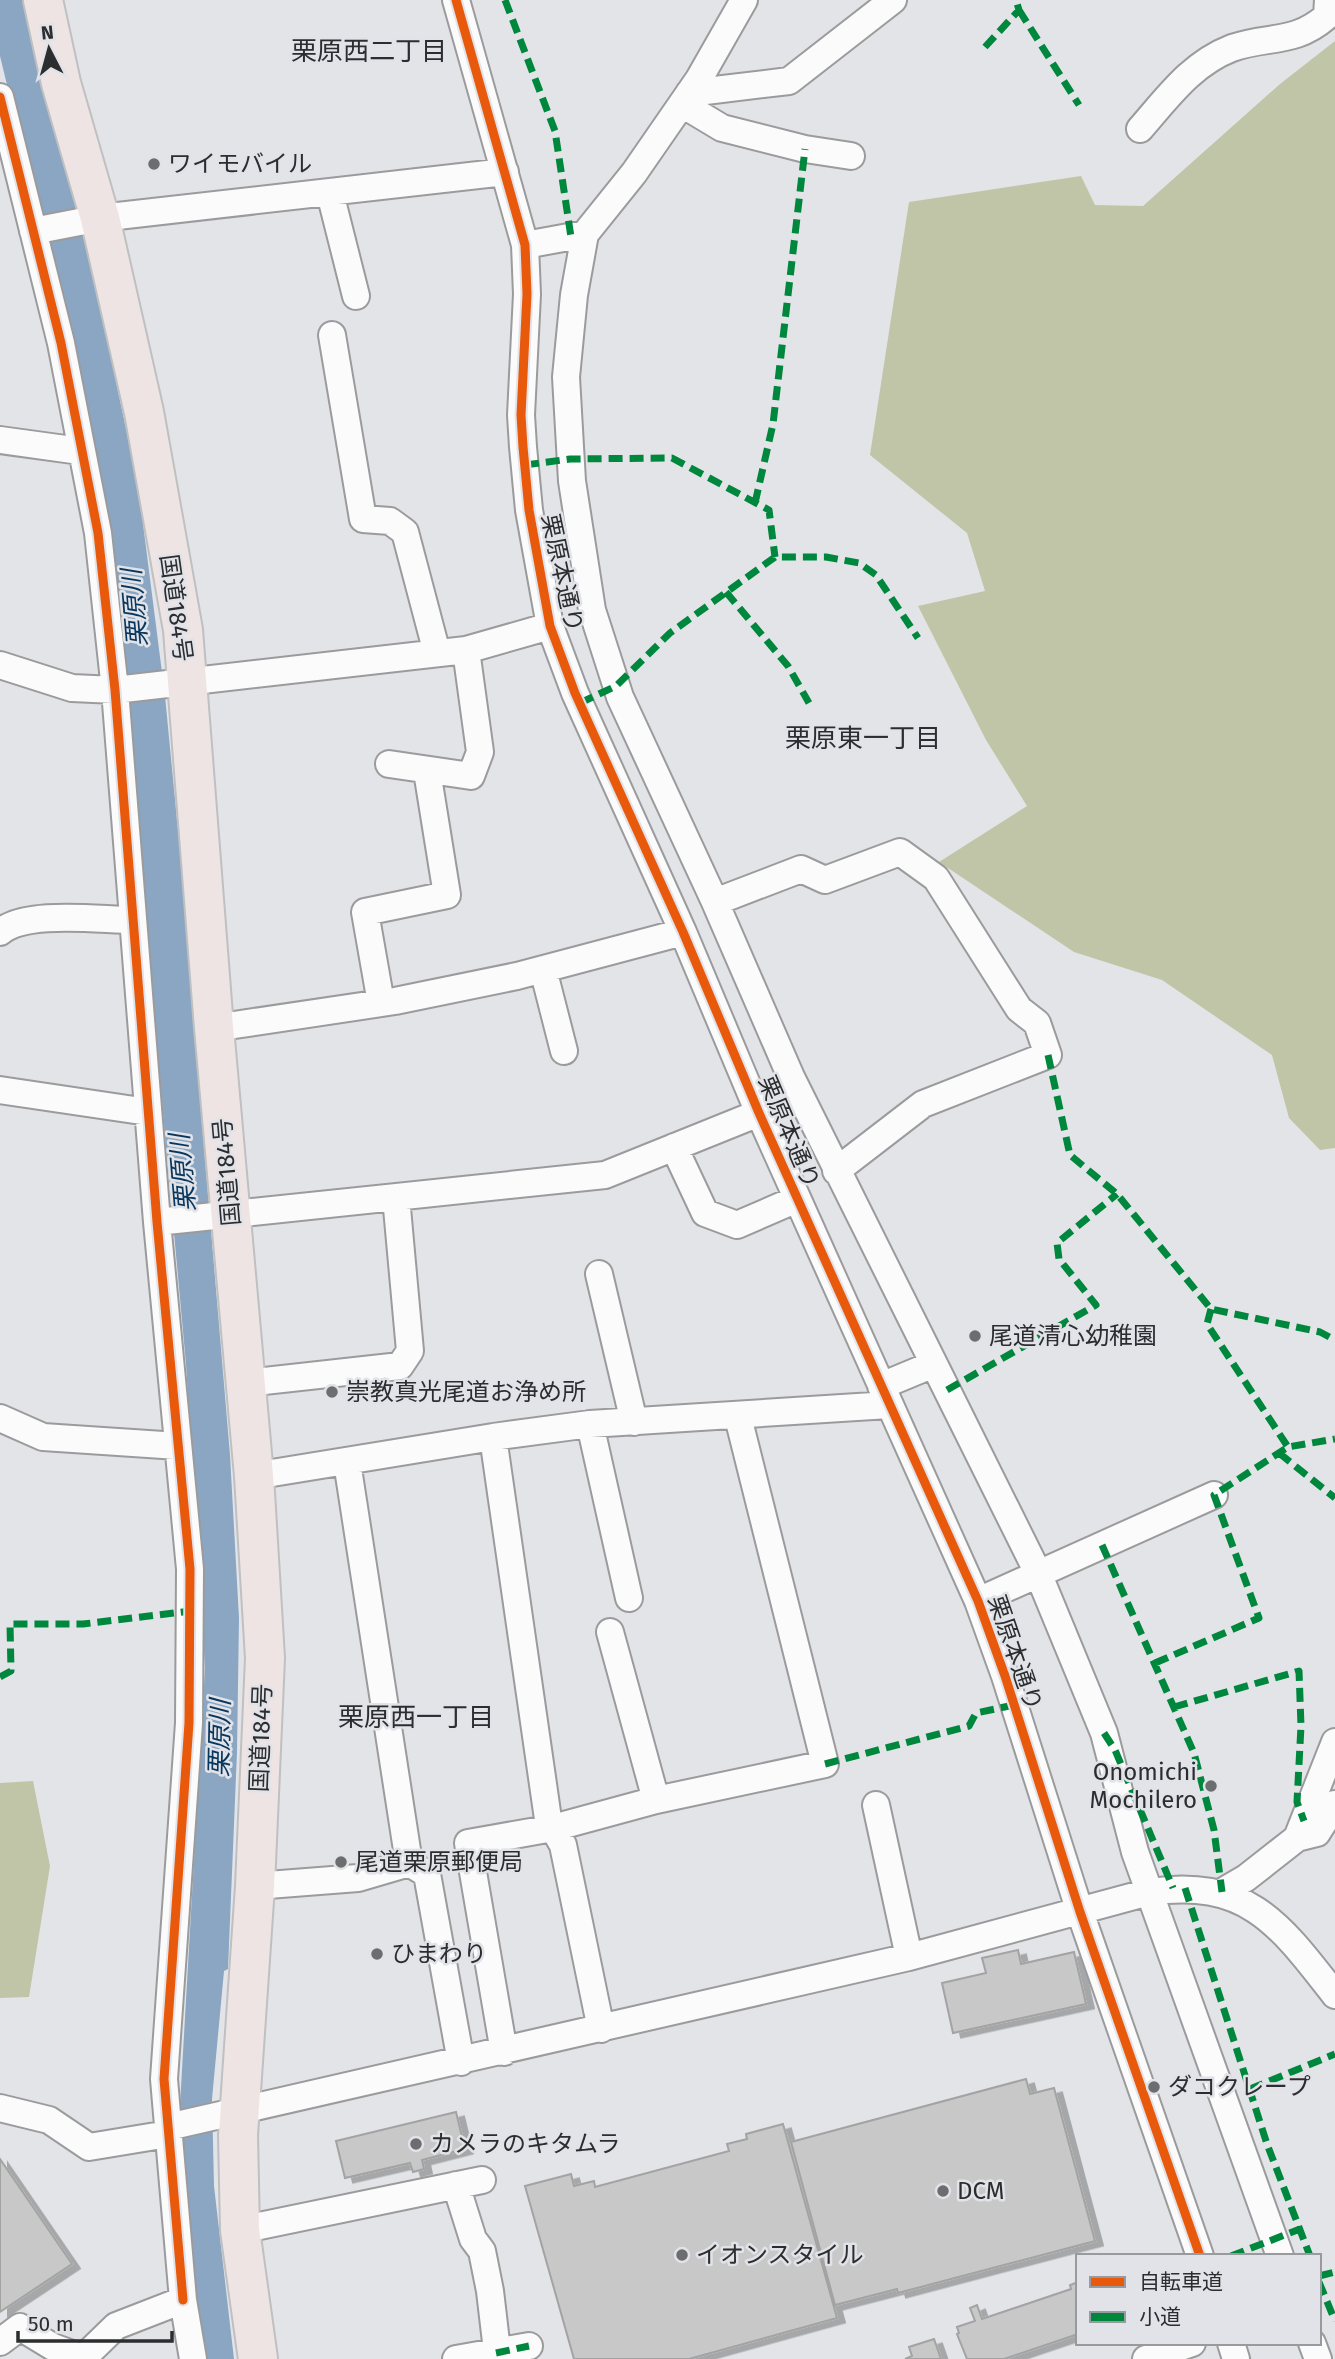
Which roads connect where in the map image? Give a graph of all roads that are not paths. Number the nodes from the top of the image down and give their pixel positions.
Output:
1 (43, 0) edge
2 (456, 0) edge
3 (893, 0) edge
4 (1328, 0) edge
5 (732, 7) edge
6 (0, 97) edge
7 (685, 99) junction
8 (1140, 129) dead end
9 (5, 144) edge
10 (850, 156) dead end
11 (505, 172) junction
12 (330, 193) junction
13 (91, 219) junction
14 (37, 231) junction
15 (585, 234) junction
16 (525, 245) junction
17 (356, 296) dead end
18 (332, 335) dead end
19 (0, 440) edge
20 (80, 451) junction
21 (550, 626) junction
22 (466, 650) junction
23 (437, 653) junction
24 (0, 665) edge
25 (175, 685) junction
26 (121, 690) junction
27 (389, 764) dead end
28 (427, 771) junction
29 (715, 902) junction
30 (133, 920) junction
31 (0, 932) edge
32 (683, 932) junction
33 (543, 969) junction
34 (381, 1003) junction
35 (214, 1028) junction
36 (771, 1030) junction
37 (732, 1050) junction
38 (565, 1051) dead end
39 (0, 1090) edge
40 (148, 1112) junction
41 (759, 1113) junction
42 (674, 1147) junction
43 (836, 1171) junction
44 (396, 1197) junction
45 (797, 1199) junction
46 (220, 1216) junction
47 (164, 1222) junction
48 (598, 1274) dead end
49 (934, 1364) junction
50 (246, 1383) junction
51 (885, 1396) junction
52 (738, 1417) junction
53 (0, 1418) edge
54 (634, 1422) junction
55 (590, 1424) junction
56 (493, 1437) junction
57 (178, 1446) junction
58 (347, 1462) junction
59 (254, 1476) junction
60 (1214, 1494) dead end
61 (1038, 1573) junction
62 (629, 1598) dead end
63 (978, 1601) junction
64 (610, 1632) dead end
65 (1335, 1742) edge
66 (656, 1800) junction
67 (1335, 1804) edge
68 (876, 1805) dead end
69 (553, 1828) junction
70 (1297, 1838) junction
71 (409, 1863) junction
72 (255, 1886) junction
73 (1149, 1892) junction
74 (1222, 1892) junction
75 (1080, 1912) junction
76 (909, 1957) junction
77 (1335, 1995) edge
78 (601, 2029) junction
79 (504, 2052) junction
80 (461, 2062) junction
81 (0, 2108) edge
82 (230, 2114) junction
83 (171, 2129) junction
84 (482, 2180) dead end
85 (456, 2185) junction
86 (240, 2230) junction
87 (1199, 2254) edge
88 (1279, 2254) edge
89 (183, 2300) junction
90 (0, 2342) edge
91 (1186, 2345) edge
92 (511, 2351) edge
93 (193, 2359) edge
94 (258, 2359) edge
95 (456, 2359) edge
96 (1146, 2359) edge

1 - 13 highway, 国道184号
2 - 11 street, 栗原本通り
3 - 7 street
4 - 8 street
5 - 7 street
6 - 9 street
7 - 10 street
7 - 15 street
9 - 14 street
11 - 12 street
11 - 16 street, 栗原本通り
12 - 13 street
12 - 17 street
13 - 14 street
13 - 25 highway, 国道184号
14 - 20 street
15 - 16 street
15 - 29 street
16 - 21 street, 栗原本通り
18 - 23 street
19 - 20 street
20 - 26 street
21 - 22 street
21 - 32 street, 栗原本通り
22 - 23 street
22 - 28 street
23 - 25 street
24 - 26 street
25 - 26 street
25 - 35 highway, 国道184号
26 - 30 street
27 - 28 street
28 - 34 street
29 - 36 street
29 - 43 street
30 - 31 street
30 - 40 street
32 - 33 street
32 - 37 street, 栗原本通り
33 - 34 street
33 - 38 street
34 - 35 street
35 - 46 highway, 国道184号
36 - 37 street
36 - 43 street
37 - 41 street, 栗原本通り
39 - 40 street
40 - 47 street
41 - 42 street
41 - 45 street, 栗原本通り
42 - 44 street
42 - 45 street
43 - 49 street
44 - 46 street
44 - 50 street
45 - 51 street, 栗原本通り
46 - 47 street
46 - 50 highway, 国道184号
47 - 57 street
48 - 54 street
49 - 51 street
49 - 61 street
50 - 59 highway, 国道184号
51 - 52 street
51 - 63 street, 栗原本通り
52 - 54 street
52 - 66 street
53 - 57 street
54 - 55 street
55 - 56 street
55 - 62 street
56 - 58 street
56 - 69 street
57 - 83 street
58 - 59 street
58 - 71 street
59 - 72 highway, 国道184号
60 - 61 street
61 - 63 street
61 - 73 street
63 - 75 street, 栗原本通り
64 - 66 street
65 - 70 street
66 - 69 street
67 - 70 street
68 - 76 street
69 - 78 street
69 - 79 street
70 - 74 street
71 - 72 street
71 - 80 street
72 - 82 highway, 国道184号
73 - 74 street
73 - 75 street
73 - 88 street
74 - 77 street
75 - 76 street
75 - 87 street, 栗原本通り
76 - 78 street
78 - 79 street
79 - 80 street
80 - 82 street
81 - 83 street
82 - 83 street
82 - 86 highway, 国道184号
83 - 89 street
84 - 85 street
85 - 86 street
85 - 92 street
86 - 94 highway, 国道184号
89 - 90 street
89 - 93 street
91 - 96 street
92 - 95 street

